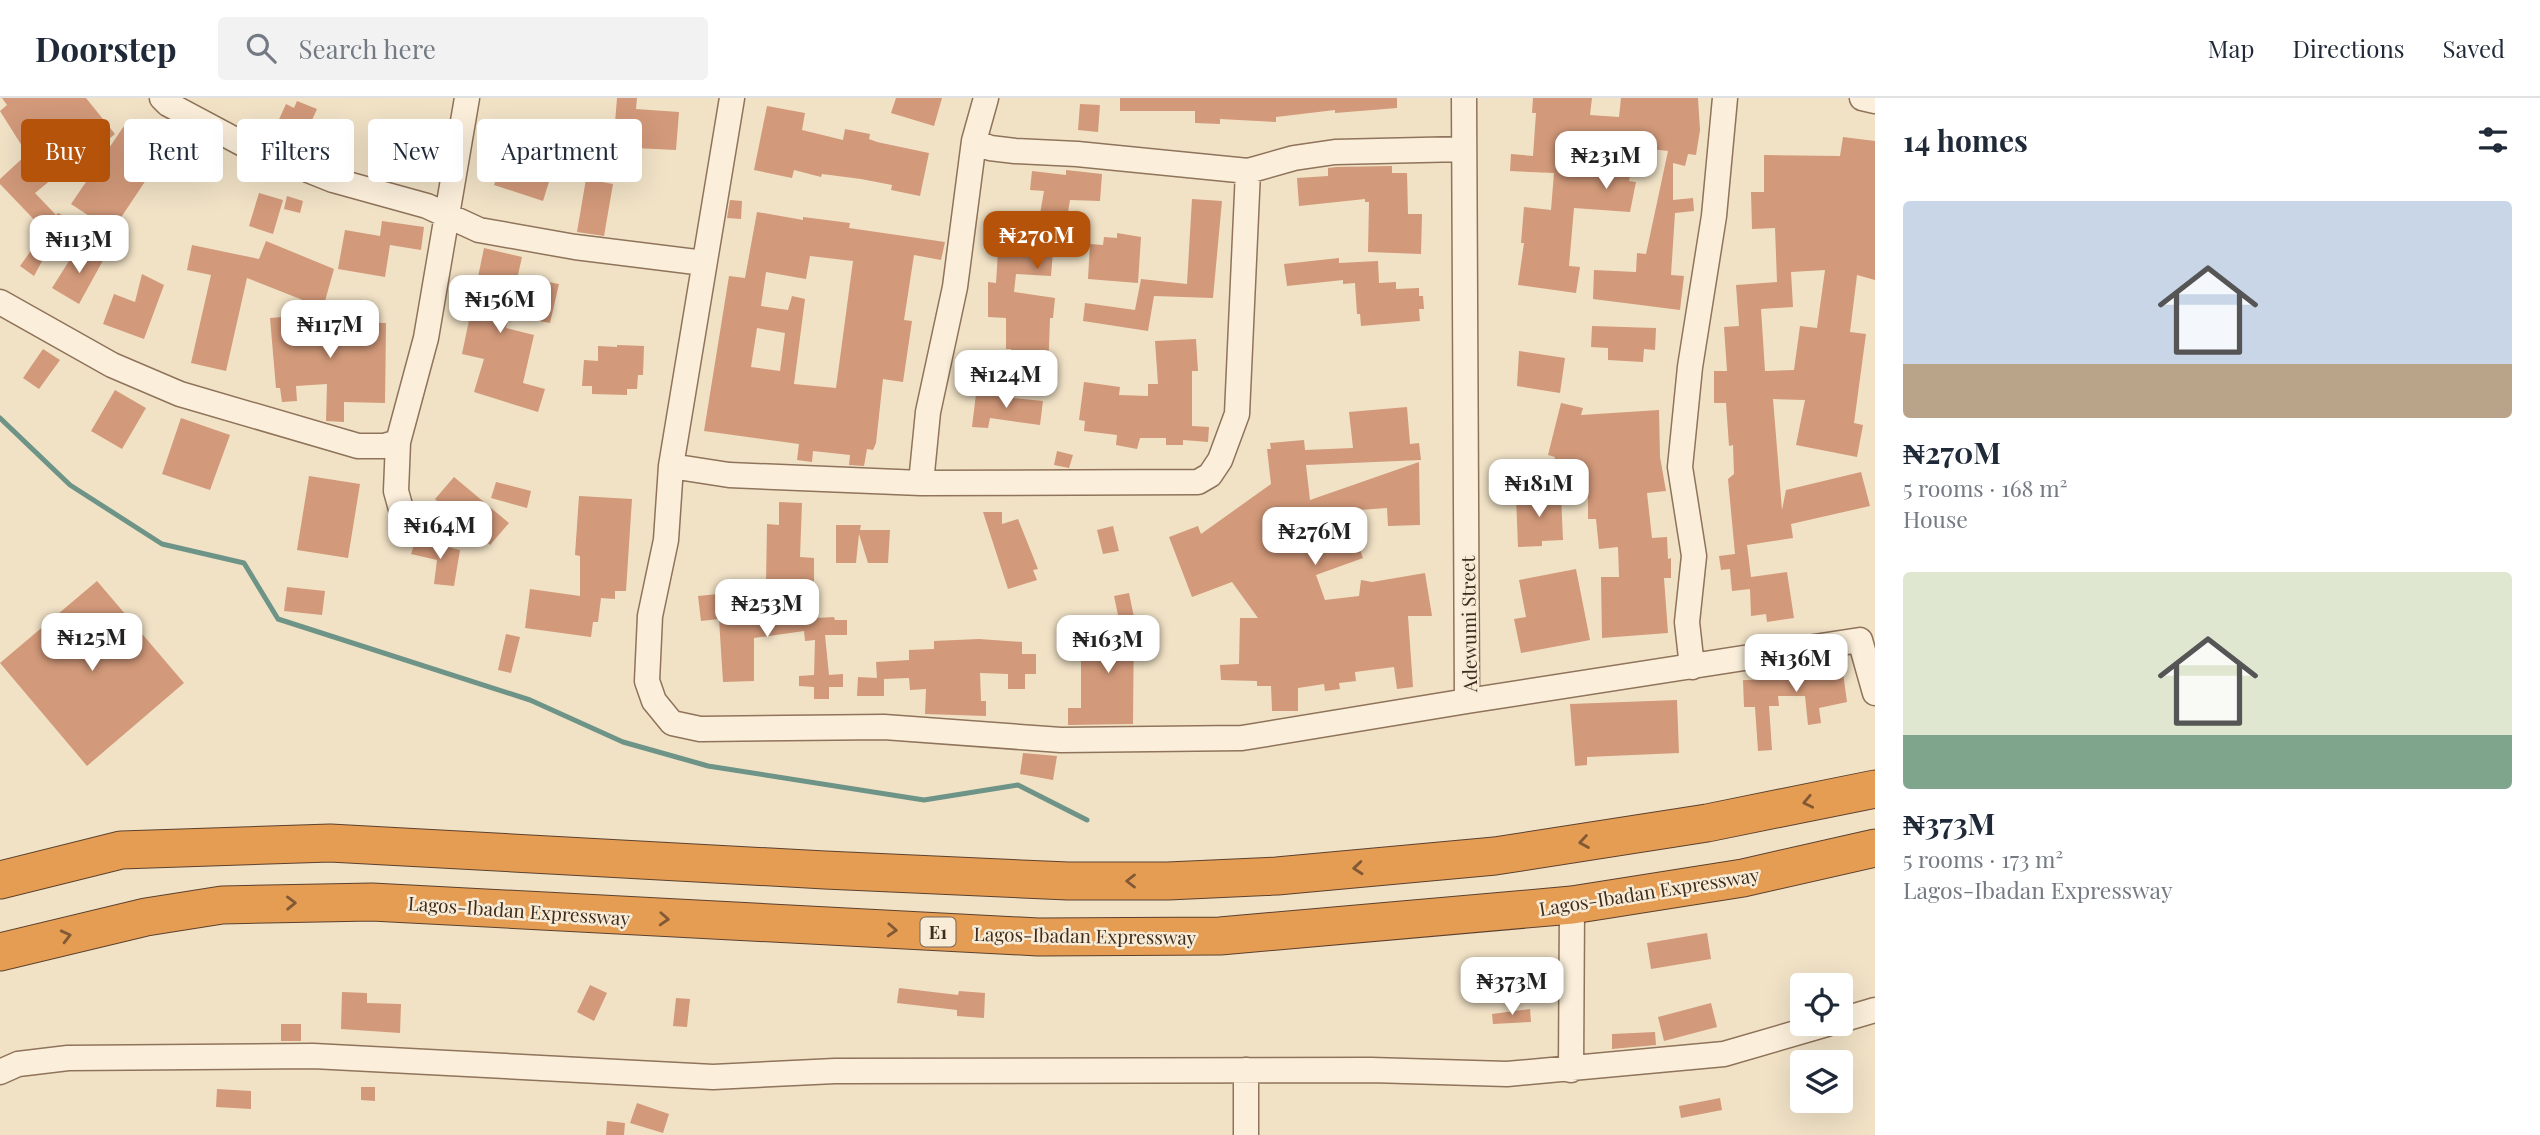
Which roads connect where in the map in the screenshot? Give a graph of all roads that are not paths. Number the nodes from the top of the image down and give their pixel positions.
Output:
1 (162, 98) edge
2 (467, 98) edge
3 (732, 98) edge
4 (986, 98) edge
5 (1464, 98) edge
6 (1724, 98) edge
7 (1862, 98) edge
8 (1875, 101) edge
9 (974, 141) junction
10 (1464, 149) junction
11 (1248, 171) junction
12 (445, 216) junction
13 (704, 262) junction
14 (0, 302) edge
15 (398, 442) junction
16 (671, 466) junction
17 (921, 484) junction
18 (413, 530) dead end
19 (1868, 638) edge
20 (1692, 667) junction
21 (1875, 693) edge
22 (1467, 701) junction
23 (1875, 789) edge
24 (1875, 848) edge
25 (0, 880) edge
26 (1572, 905) junction
27 (0, 952) edge
28 (1875, 1010) edge
29 (1853, 1016) edge
30 (1790, 1035) edge
31 (1246, 1070) junction
32 (1571, 1070) junction
33 (0, 1072) edge
34 (1246, 1135) edge

1 - 12 street
2 - 12 street
3 - 13 street
4 - 9 street
5 - 10 street, Adewumi Street
6 - 20 street
7 - 8 street
9 - 11 street
9 - 17 street
10 - 11 street
10 - 22 street, Adewumi Street
11 - 17 street
12 - 13 street
12 - 15 street
13 - 16 street
14 - 15 street
15 - 18 street
16 - 17 street
16 - 22 street
19 - 20 street, Adewumi Street
19 - 21 street, Adewumi Street
20 - 22 street, Adewumi Street
23 -> 25 highway
24 - 26 highway, Lagos-Ibadan Expressway / E1
27 -> 26 highway, Lagos-Ibadan Expressway / E1
26 - 32 street
28 - 29 street
30 - 32 street
31 - 32 street
31 - 33 street
31 - 34 street

